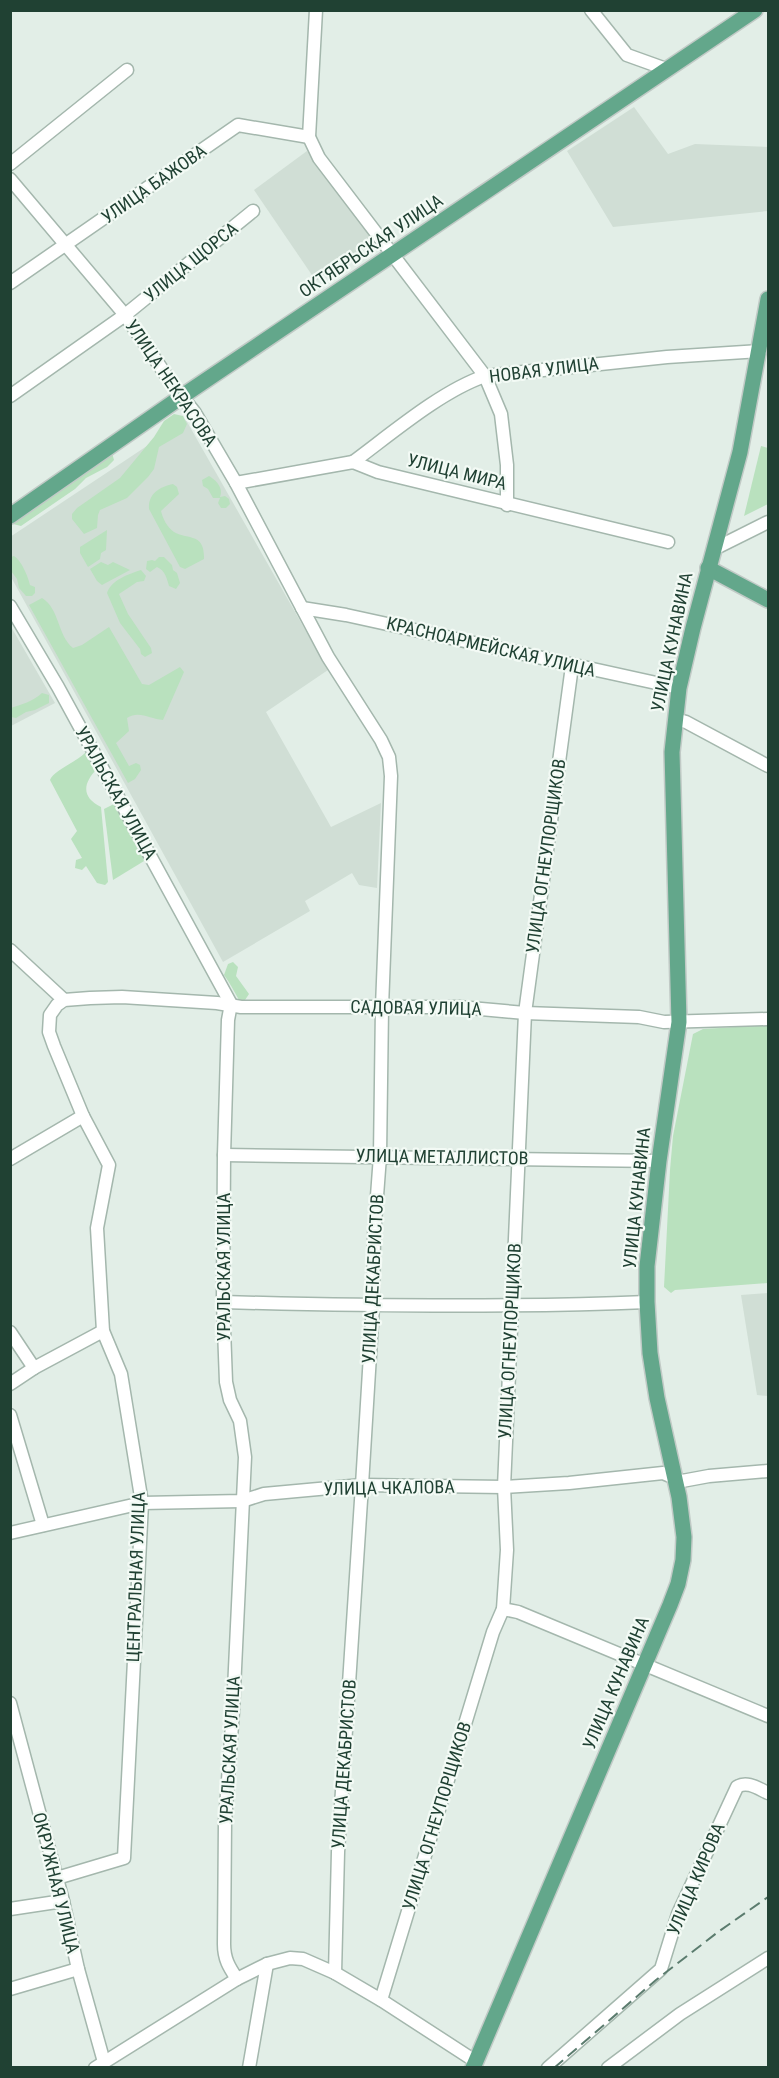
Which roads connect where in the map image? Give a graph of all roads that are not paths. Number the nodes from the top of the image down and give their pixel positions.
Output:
1 (316, 10) edge
2 (591, 10) edge
3 (755, 10) edge
4 (666, 69) junction
5 (127, 70) dead end
6 (309, 137) junction
7 (10, 164) edge
8 (10, 179) edge
9 (253, 211) dead end
10 (66, 245) junction
11 (392, 255) junction
12 (10, 283) edge
13 (768, 299) edge
14 (125, 315) junction
15 (760, 351) junction
16 (485, 376) junction
17 (10, 396) edge
18 (181, 397) junction
19 (353, 462) junction
20 (236, 483) junction
21 (507, 505) junction
22 (10, 516) edge
23 (768, 522) edge
24 (668, 542) dead end
25 (714, 549) junction
26 (708, 568) junction
27 (768, 600) edge
28 (10, 606) edge
29 (302, 608) junction
30 (572, 666) junction
31 (679, 688) junction
32 (675, 719) junction
33 (768, 766) edge
34 (10, 950) edge
35 (64, 1000) junction
36 (231, 1004) junction
37 (382, 1007) junction
38 (525, 1013) junction
39 (768, 1019) edge
40 (679, 1022) junction
41 (83, 1116) junction
42 (224, 1155) junction
43 (380, 1156) junction
44 (519, 1158) junction
45 (10, 1159) edge
46 (659, 1161) junction
47 (223, 1302) junction
48 (646, 1302) junction
49 (511, 1305) junction
50 (373, 1306) junction
51 (103, 1331) junction
52 (10, 1332) edge
53 (34, 1368) junction
54 (10, 1384) edge
55 (10, 1415) edge
56 (768, 1471) edge
57 (674, 1479) junction
58 (362, 1485) junction
59 (504, 1487) junction
60 (242, 1501) junction
61 (142, 1503) junction
62 (43, 1525) junction
63 (10, 1533) edge
64 (503, 1609) junction
65 (645, 1664) junction
66 (10, 1703) edge
67 (768, 1716) edge
68 (768, 1793) edge
69 (57, 1878) junction
70 (63, 1901) junction
71 (10, 1909) edge
72 (768, 1958) edge
73 (267, 1964) junction
74 (78, 1969) junction
75 (335, 1973) junction
76 (237, 1979) junction
77 (10, 1989) edge
78 (381, 2000) junction
79 (474, 2064) edge
80 (100, 2065) edge
81 (249, 2067) edge
82 (548, 2067) edge
83 (608, 2067) edge

1 - 6 street
2 - 4 street
3 - 4 main road, ОКТЯБРЬСКАЯ УЛИЦА
4 - 11 main road, ОКТЯБРЬСКАЯ УЛИЦА
5 - 7 street
6 - 10 street, УЛИЦА БАЖОВА
6 - 11 street
8 - 10 street, УЛИЦА НЕКРАСОВА
9 - 14 street, УЛИЦА ЩОРСА
10 - 12 street, УЛИЦА БАЖОВА
10 - 14 street, УЛИЦА НЕКРАСОВА
11 - 16 street
11 - 18 main road, ОКТЯБРЬСКАЯ УЛИЦА
13 - 15 main road, УЛИЦА КУНАВИНА
14 - 17 street, УЛИЦА ЩОРСА
14 - 18 street, УЛИЦА НЕКРАСОВА
15 - 16 street, НОВАЯ УЛИЦА
15 - 25 main road, УЛИЦА КУНАВИНА
16 - 19 street, НОВАЯ УЛИЦА
16 - 21 street
18 - 20 street, УЛИЦА НЕКРАСОВА
18 - 22 main road, ОКТЯБРЬСКАЯ УЛИЦА
19 - 20 street
19 - 21 street, УЛИЦА МИРА
20 - 29 street, УЛИЦА НЕКРАСОВА
21 - 24 street, УЛИЦА МИРА
23 - 25 street
25 - 26 main road, УЛИЦА КУНАВИНА
26 - 27 main road
26 - 31 main road, УЛИЦА КУНАВИНА
28 - 36 street, УРАЛЬСКАЯ УЛИЦА
29 - 30 street, КРАСНОАРМЕЙСКАЯ УЛИЦА
29 - 37 street, УЛИЦА ДЕКАБРИСТОВ
30 - 31 street, КРАСНОАРМЕЙСКАЯ УЛИЦА
30 - 38 street, УЛИЦА ОГНЕУПОРЩИКОВ
31 - 32 main road, УЛИЦА КУНАВИНА
32 - 33 street
32 - 40 main road, УЛИЦА КУНАВИНА
34 - 35 street
35 - 36 street, САДОВАЯ УЛИЦА
35 - 41 street, ЦЕНТРАЛЬНАЯ УЛИЦА
36 - 37 street, САДОВАЯ УЛИЦА
36 - 42 street, УРАЛЬСКАЯ УЛИЦА
37 - 38 street, САДОВАЯ УЛИЦА
37 - 43 street, УЛИЦА ДЕКАБРИСТОВ
38 - 40 street, САДОВАЯ УЛИЦА
38 - 44 street, УЛИЦА ОГНЕУПОРЩИКОВ
39 - 40 street, САДОВАЯ УЛИЦА
40 - 46 main road, УЛИЦА КУНАВИНА
41 - 45 street
41 - 51 street, ЦЕНТРАЛЬНАЯ УЛИЦА
42 - 43 street, УЛИЦА МЕТАЛЛИСТОВ
42 - 47 street, УРАЛЬСКАЯ УЛИЦА
43 - 44 street, УЛИЦА МЕТАЛЛИСТОВ
43 - 50 street, УЛИЦА ДЕКАБРИСТОВ
44 - 46 street, УЛИЦА МЕТАЛЛИСТОВ
44 - 49 street, УЛИЦА ОГНЕУПОРЩИКОВ
46 - 48 main road, УЛИЦА КУНАВИНА
47 - 50 street
47 - 60 street, УРАЛЬСКАЯ УЛИЦА
48 - 49 street
48 - 57 main road, УЛИЦА КУНАВИНА
49 - 50 street
49 - 59 street, УЛИЦА ОГНЕУПОРЩИКОВ
50 - 58 street, УЛИЦА ДЕКАБРИСТОВ
51 - 53 street
51 - 61 street, ЦЕНТРАЛЬНАЯ УЛИЦА
52 - 53 street
53 - 54 street
55 - 62 street
56 - 57 street, УЛИЦА ЧКАЛОВА
57 - 59 street, УЛИЦА ЧКАЛОВА
57 - 65 main road, УЛИЦА КУНАВИНА
58 - 59 street, УЛИЦА ЧКАЛОВА
58 - 60 street, УЛИЦА ЧКАЛОВА
58 - 75 street, УЛИЦА ДЕКАБРИСТОВ
59 - 64 street, УЛИЦА ОГНЕУПОРЩИКОВ
60 - 61 street, УЛИЦА ЧКАЛОВА
60 - 76 street, УРАЛЬСКАЯ УЛИЦА
61 - 62 street, УЛИЦА ЧКАЛОВА
61 - 69 street, ЦЕНТРАЛЬНАЯ УЛИЦА
62 - 63 street, УЛИЦА ЧКАЛОВА
64 - 65 street
64 - 78 street, УЛИЦА ОГНЕУПОРЩИКОВ
65 - 67 street
65 - 79 main road, УЛИЦА КУНАВИНА
66 - 69 street, ОКРУЖНАЯ УЛИЦА
68 - 82 street, УЛИЦА КИРОВА
69 - 70 street, ОКРУЖНАЯ УЛИЦА
70 - 71 street
70 - 74 street, ОКРУЖНАЯ УЛИЦА
72 - 83 street
73 - 75 street
73 - 76 street
73 - 81 street
74 - 77 street
74 - 80 street, ОКРУЖНАЯ УЛИЦА
75 - 78 street
76 - 80 street
78 - 79 street

